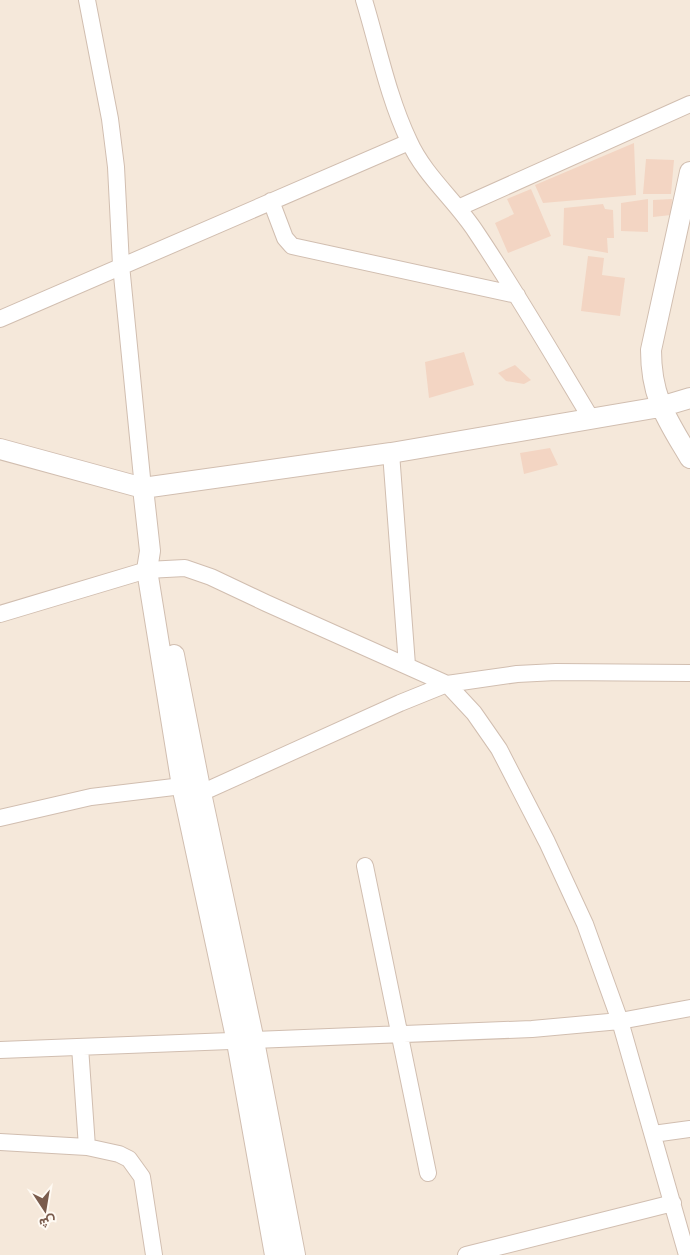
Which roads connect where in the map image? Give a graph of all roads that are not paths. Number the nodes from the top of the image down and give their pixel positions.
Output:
1 (86, 0) edge
2 (364, 0) edge
3 (690, 104) edge
4 (409, 142) junction
5 (690, 172) edge
6 (271, 201) junction
7 (458, 208) junction
8 (121, 265) junction
9 (517, 295) junction
10 (0, 319) edge
11 (690, 398) edge
12 (660, 407) junction
13 (592, 420) junction
14 (0, 449) edge
15 (391, 453) junction
16 (690, 458) edge
17 (143, 488) junction
18 (152, 563) junction
19 (0, 614) edge
20 (407, 665) junction
21 (690, 673) edge
22 (447, 684) junction
23 (182, 786) junction
24 (201, 793) junction
25 (0, 818) edge
26 (365, 866) dead end
27 (690, 1008) edge
28 (620, 1021) junction
29 (398, 1035) junction
30 (246, 1041) junction
31 (80, 1047) junction
32 (0, 1050) edge
33 (690, 1129) edge
34 (653, 1134) junction
35 (0, 1142) edge
36 (87, 1147) junction
37 (428, 1173) dead end
38 (673, 1203) junction
39 (154, 1255) edge
40 (275, 1255) edge
41 (295, 1255) edge
42 (466, 1255) edge
43 (687, 1255) edge

1 - 8 street
2 - 4 street
3 - 7 street
4 - 6 street
4 - 7 street
5 - 12 street
6 - 8 street
6 - 9 street
7 - 9 street
8 - 10 street
8 - 17 street
9 - 13 street
11 - 12 street
12 - 13 street
12 - 16 street
13 - 15 street
14 - 17 street
15 - 17 street
15 - 20 street
17 - 18 street
18 - 19 street
18 - 20 street
18 - 23 street
18 - 24 street
20 - 22 street
21 - 22 street
22 - 24 street
22 - 28 street
23 - 25 street
23 - 30 street
24 - 30 street
26 - 29 street
27 - 28 street
28 - 29 street
28 - 34 street
29 - 30 street
29 - 37 street
30 - 31 street
30 - 40 street
30 - 41 street
31 - 32 street
31 - 36 street
33 - 34 street
34 - 38 street
35 - 36 street
36 - 39 street
38 - 42 street
38 - 43 street

